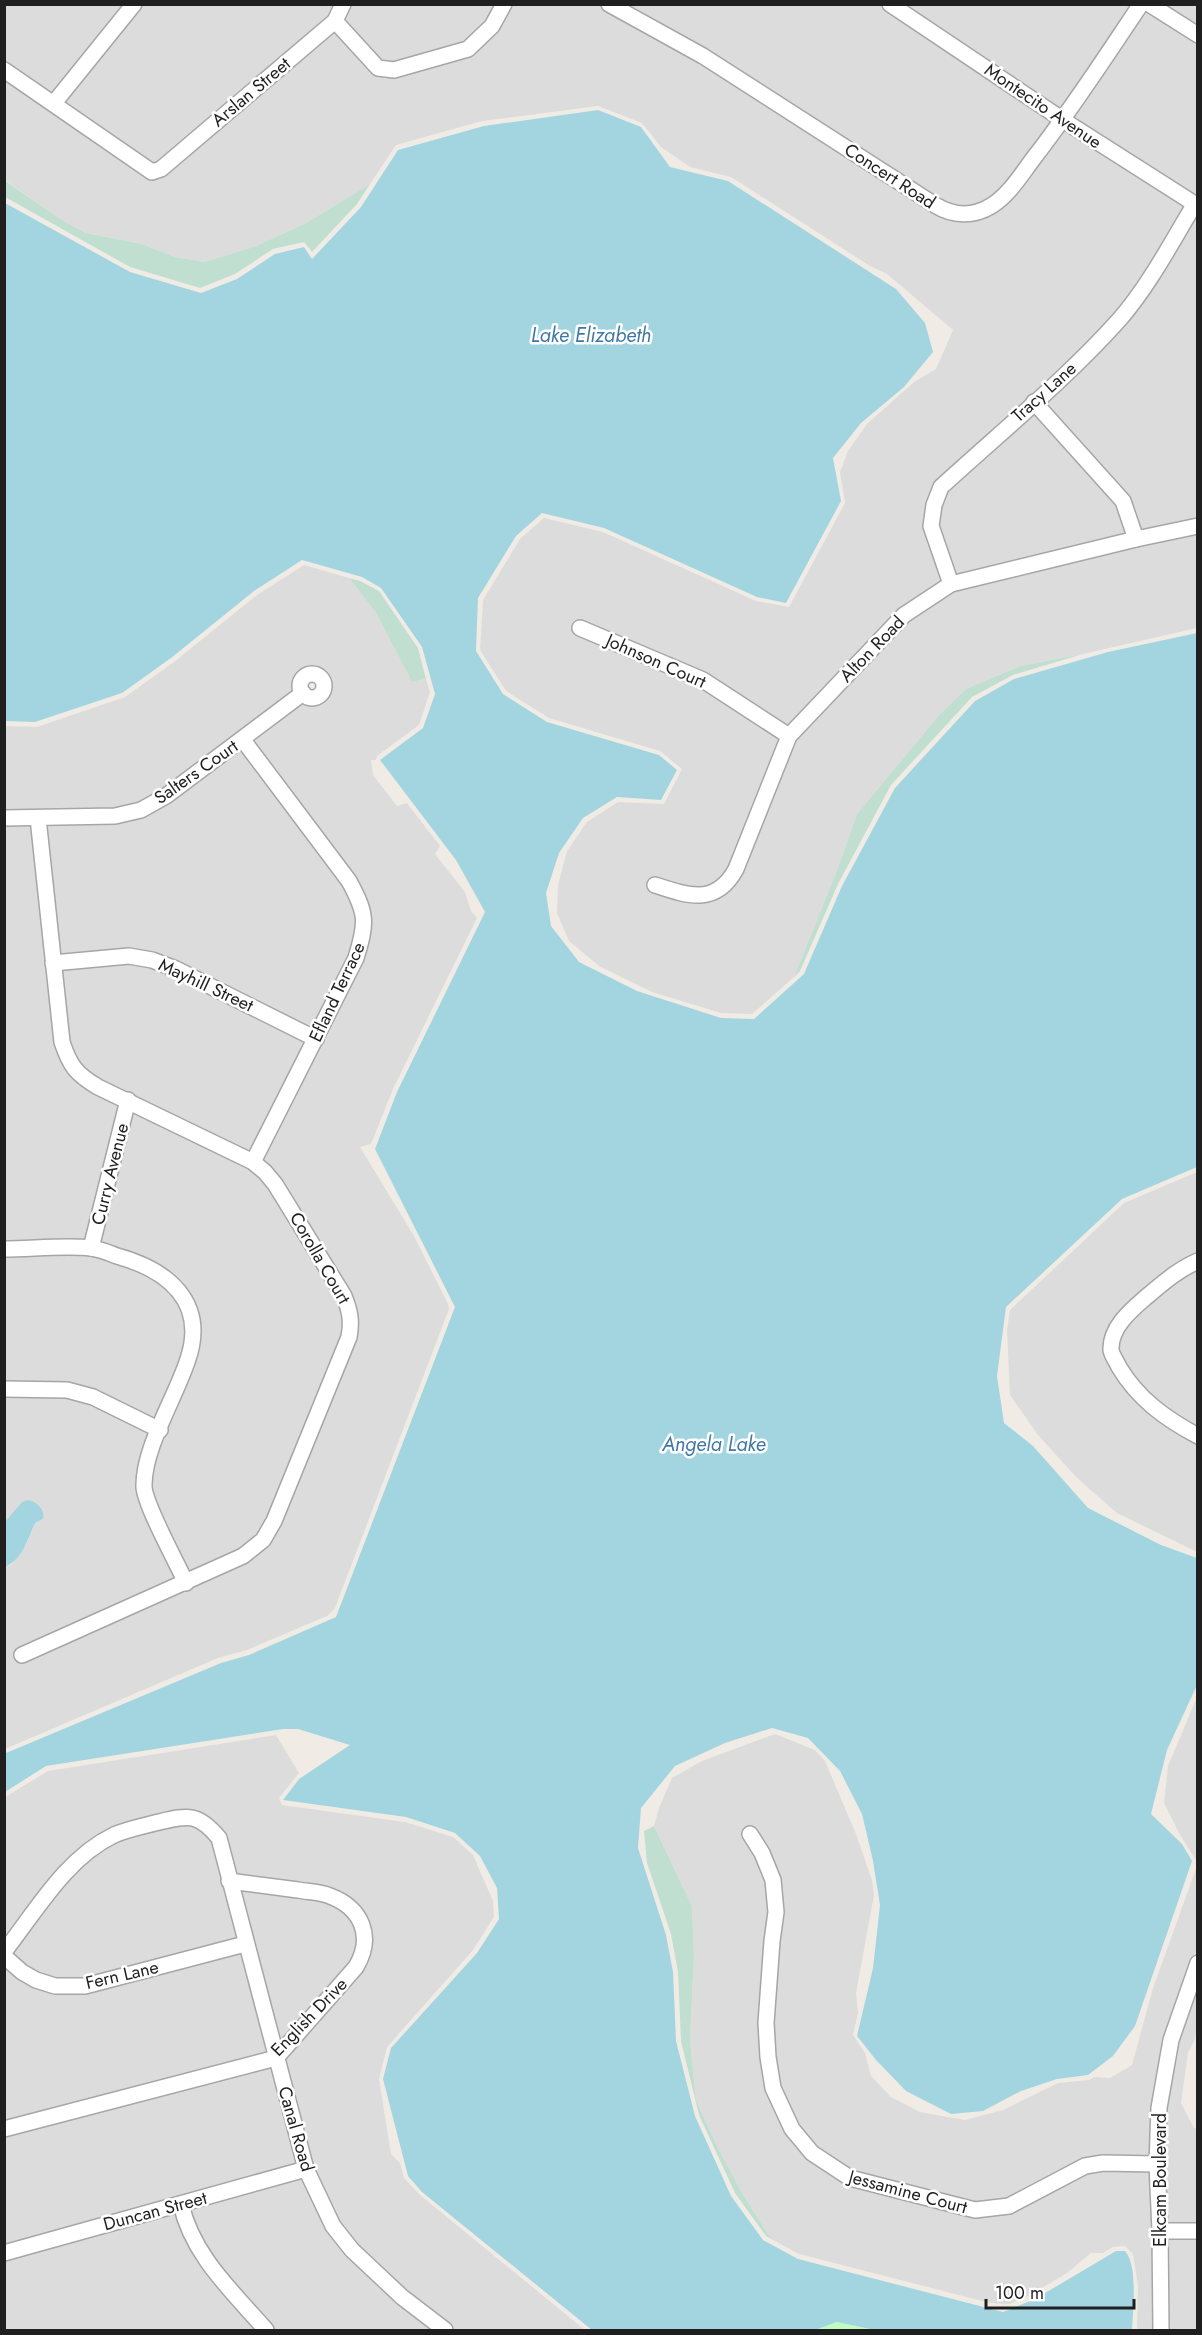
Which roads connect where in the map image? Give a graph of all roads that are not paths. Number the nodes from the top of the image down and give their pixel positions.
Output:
1 (134, 4) edge
2 (343, 4) edge
3 (504, 4) edge
4 (609, 4) edge
5 (891, 4) edge
6 (1141, 4) edge
7 (1149, 4) edge
8 (335, 21) junction
9 (1197, 35) edge
10 (4, 70) edge
11 (54, 103) junction
12 (1063, 120) junction
13 (1196, 205) edge
14 (1034, 402) junction
15 (1197, 526) edge
16 (1136, 539) junction
17 (951, 584) junction
18 (580, 628) dead end
19 (303, 693) dead end
20 (789, 736) junction
21 (243, 740) junction
22 (4, 818) edge
23 (38, 818) junction
24 (655, 885) dead end
25 (53, 963) junction
26 (316, 1039) junction
27 (128, 1100) junction
28 (253, 1162) junction
29 (91, 1248) junction
30 (4, 1249) edge
31 (1197, 1261) edge
32 (4, 1389) edge
33 (160, 1430) junction
34 (1197, 1436) edge
35 (186, 1583) junction
36 (22, 1655) dead end
37 (750, 1834) dead end
38 (229, 1881) junction
39 (245, 1944) junction
40 (4, 1954) edge
41 (1197, 1963) edge
42 (276, 2058) junction
43 (4, 2129) edge
44 (1156, 2164) junction
45 (306, 2169) junction
46 (181, 2204) junction
47 (1160, 2231) junction
48 (1197, 2231) edge
49 (4, 2253) edge
50 (266, 2331) edge
51 (446, 2331) edge
52 (1161, 2331) edge

1 - 11 street
2 - 8 street, Arslan Street
3 - 8 street
4 - 12 street, Concert Road
5 - 12 street, Montecito Avenue
6 - 12 street, Concert Road
7 - 9 street
8 - 11 street, Arslan Street
10 - 11 street
12 - 13 street, Montecito Avenue
13 - 14 street, Tracy Lane
14 - 16 street
14 - 17 street, Tracy Lane
15 - 16 street, Alton Road
16 - 17 street, Alton Road
17 - 20 street, Alton Road
18 - 20 street, Johnson Court
19 - 21 street, Salters Court
20 - 24 street, Alton Road
21 - 23 street, Salters Court
21 - 26 street, Efland Terrace
22 - 23 street, Salters Court
23 - 25 street, Corolla Court
25 - 26 street, Mayhill Street
25 - 27 street, Corolla Court
26 - 28 street, Efland Terrace
27 - 28 street, Corolla Court
27 - 29 street, Curry Avenue
28 - 35 street, Corolla Court
29 - 30 street
29 - 33 street
31 - 34 street
32 - 33 street
33 - 35 street
35 - 36 street, Corolla Court
37 - 44 street, Jessamine Court
38 - 39 street, Canal Road
38 - 40 street, Canal Road
38 - 42 street, English Drive
39 - 40 street, Fern Lane
39 - 42 street, Canal Road
41 - 44 street, Elkcam Boulevard
42 - 43 street, English Drive
42 - 45 street, Canal Road
44 - 47 street, Elkcam Boulevard
45 - 46 street, Duncan Street
45 - 51 street, Canal Road
46 - 49 street, Duncan Street
46 - 50 street
47 - 48 street
47 - 52 street, Elkcam Boulevard

